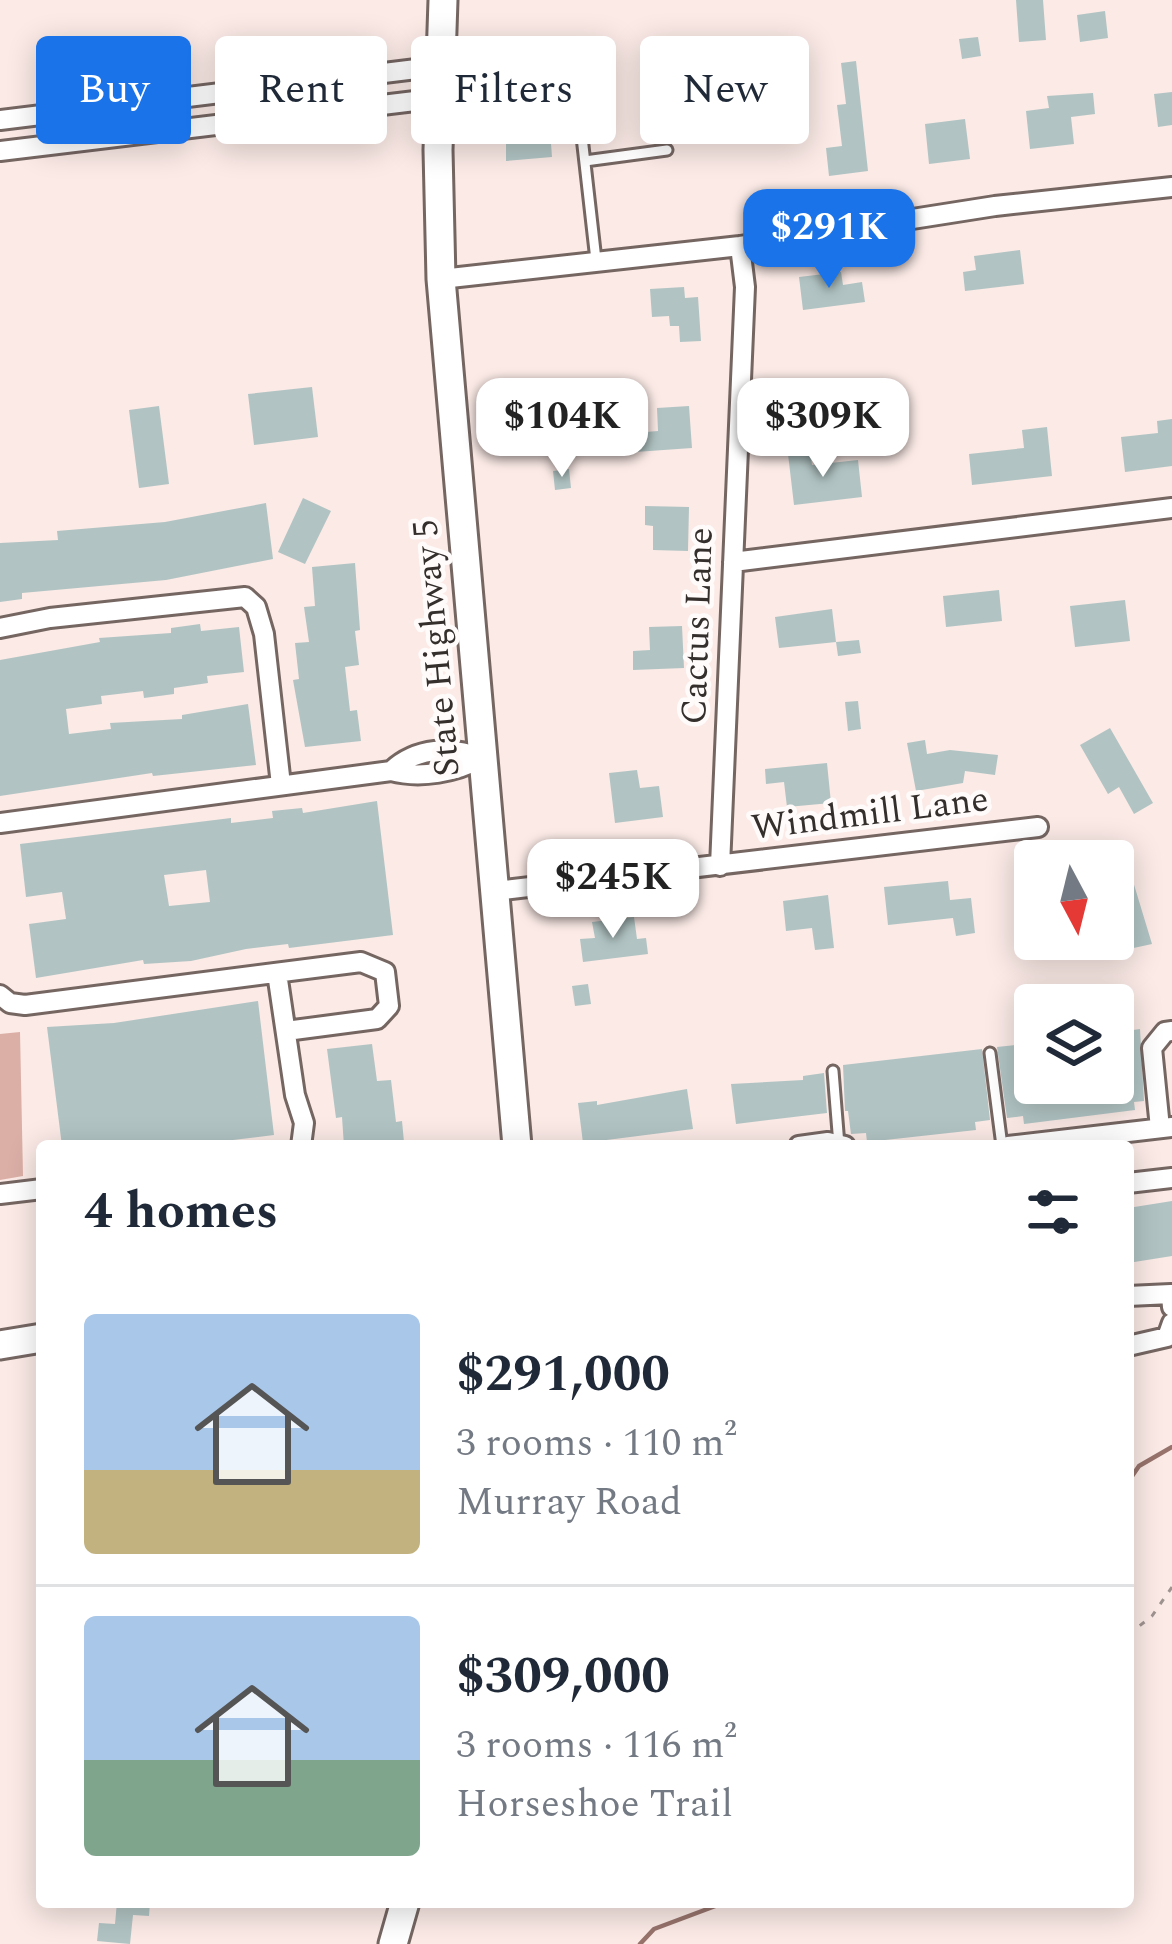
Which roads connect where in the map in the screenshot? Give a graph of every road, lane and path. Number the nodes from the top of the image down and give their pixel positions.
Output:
1 (443, 0) edge
2 (442, 36) edge
3 (411, 70) edge
4 (411, 101) edge
5 (0, 120) edge
6 (440, 144) edge
7 (583, 144) edge
8 (667, 150) dead end
9 (0, 151) edge
10 (585, 161) junction
11 (1172, 187) edge
12 (740, 247) junction
13 (597, 262) junction
14 (441, 279) junction
15 (1172, 508) edge
16 (734, 562) junction
17 (0, 628) edge
18 (482, 758) junction
19 (281, 785) junction
20 (0, 823) edge
21 (1038, 827) dead end
22 (721, 866) junction
23 (495, 891) junction
24 (277, 973) junction
25 (0, 995) edge
26 (286, 1031) junction
27 (1172, 1031) edge
28 (990, 1053) dead end
29 (833, 1071) dead end
30 (1166, 1128) edge
31 (302, 1140) edge
32 (516, 1140) edge
33 (841, 1140) edge
34 (1004, 1140) edge
35 (1059, 1140) edge
36 (1172, 1178) edge
37 (1134, 1182) edge
38 (36, 1190) edge
39 (0, 1195) edge
40 (1134, 1296) edge
41 (1172, 1306) edge
42 (1172, 1323) edge
43 (36, 1339) edge
44 (0, 1345) edge
45 (1134, 1345) edge
46 (1172, 1588) edge
47 (1134, 1631) edge
48 (403, 1908) edge
49 (393, 1944) edge

1 - 2 main road, State Highway 5
3 - 5 street
4 - 9 street
6 - 14 main road, State Highway 5
7 - 10 lane
8 - 10 lane
10 - 13 lane
11 - 12 street
12 - 13 street
12 - 16 street, Cactus Lane
13 - 14 street
14 - 18 main road, State Highway 5
15 - 16 street
16 - 22 street, Cactus Lane
17 - 19 street
18 - 19 street
18 - 23 main road, State Highway 5
19 - 20 street
21 - 22 street, Windmill Lane
22 - 23 street, Windmill Lane
23 - 32 main road, State Highway 5
24 - 25 street
24 - 26 street
24 - 26 street
26 - 31 street
27 - 30 street
28 - 34 lane
29 - 33 lane
30 - 35 street
36 - 37 street
38 - 39 street
40 - 41 street
42 - 45 street
43 - 44 main road
46 - 47 path
48 - 49 main road

